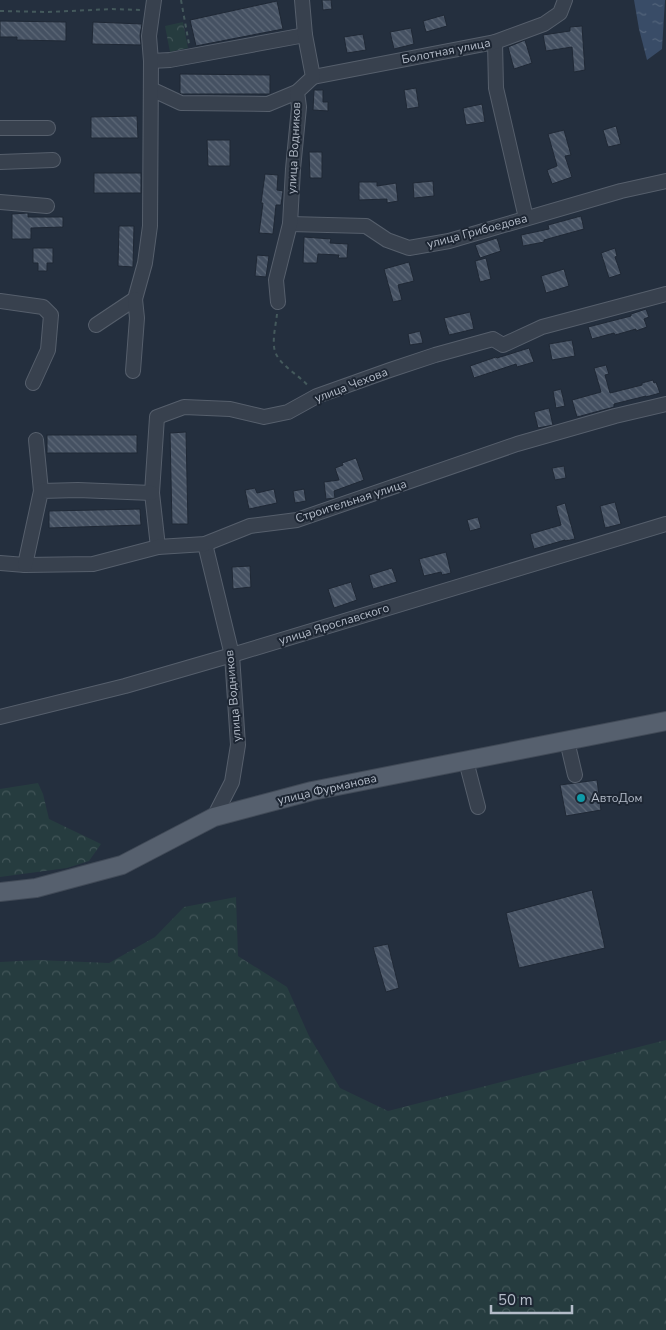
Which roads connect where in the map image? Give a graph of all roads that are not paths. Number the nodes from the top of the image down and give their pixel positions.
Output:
1 (302, 0) edge
2 (564, 0) edge
3 (153, 5) edge
4 (305, 35) junction
5 (495, 42) junction
6 (151, 61) junction
7 (313, 77) junction
8 (151, 89) junction
9 (297, 92) junction
10 (0, 128) edge
11 (48, 128) dead end
12 (53, 160) dead end
13 (0, 162) edge
14 (666, 181) edge
15 (0, 202) edge
16 (47, 206) dead end
17 (526, 218) junction
18 (290, 224) junction
19 (666, 294) edge
20 (135, 299) junction
21 (0, 301) edge
22 (278, 302) road end
23 (96, 325) dead end
24 (134, 371) dead end
25 (33, 383) dead end
26 (666, 404) edge
27 (36, 440) dead end
28 (40, 491) junction
29 (152, 493) junction
30 (666, 524) edge
31 (204, 544) junction
32 (158, 547) junction
33 (0, 563) edge
34 (25, 565) junction
35 (232, 655) junction
36 (0, 717) edge
37 (666, 721) edge
38 (567, 741) junction
39 (466, 761) junction
40 (575, 775) dead end
41 (478, 807) dead end
42 (214, 817) junction
43 (0, 892) edge

1 - 4 street
2 - 5 street, Болотная улица
3 - 6 street
4 - 6 street
4 - 7 street
5 - 7 street, Болотная улица
5 - 17 street
6 - 8 street
7 - 9 street, улица Водников
8 - 9 street
8 - 20 street
9 - 18 street, улица Водников
10 - 11 street
12 - 13 street
14 - 17 street, улица Грибоедова
15 - 16 street
17 - 18 street, улица Грибоедова
18 - 22 street, улица Водников
19 - 29 street, улица Чехова
20 - 23 street
20 - 24 street
21 - 25 street
26 - 31 street, Строительная улица
27 - 28 street
28 - 29 street
28 - 34 street
29 - 32 street, улица Чехова
30 - 35 street, улица Ярославского
31 - 32 street, Строительная улица
31 - 35 street, улица Водников
32 - 34 street, Строительная улица
33 - 34 street, Строительная улица
35 - 36 street, улица Ярославского
35 - 42 street, улица Водников
37 - 38 main road, улица Фурманова
38 - 39 main road, улица Фурманова
38 - 40 street
39 - 41 street
39 - 42 main road, улица Фурманова
42 - 43 main road, улица Фурманова

